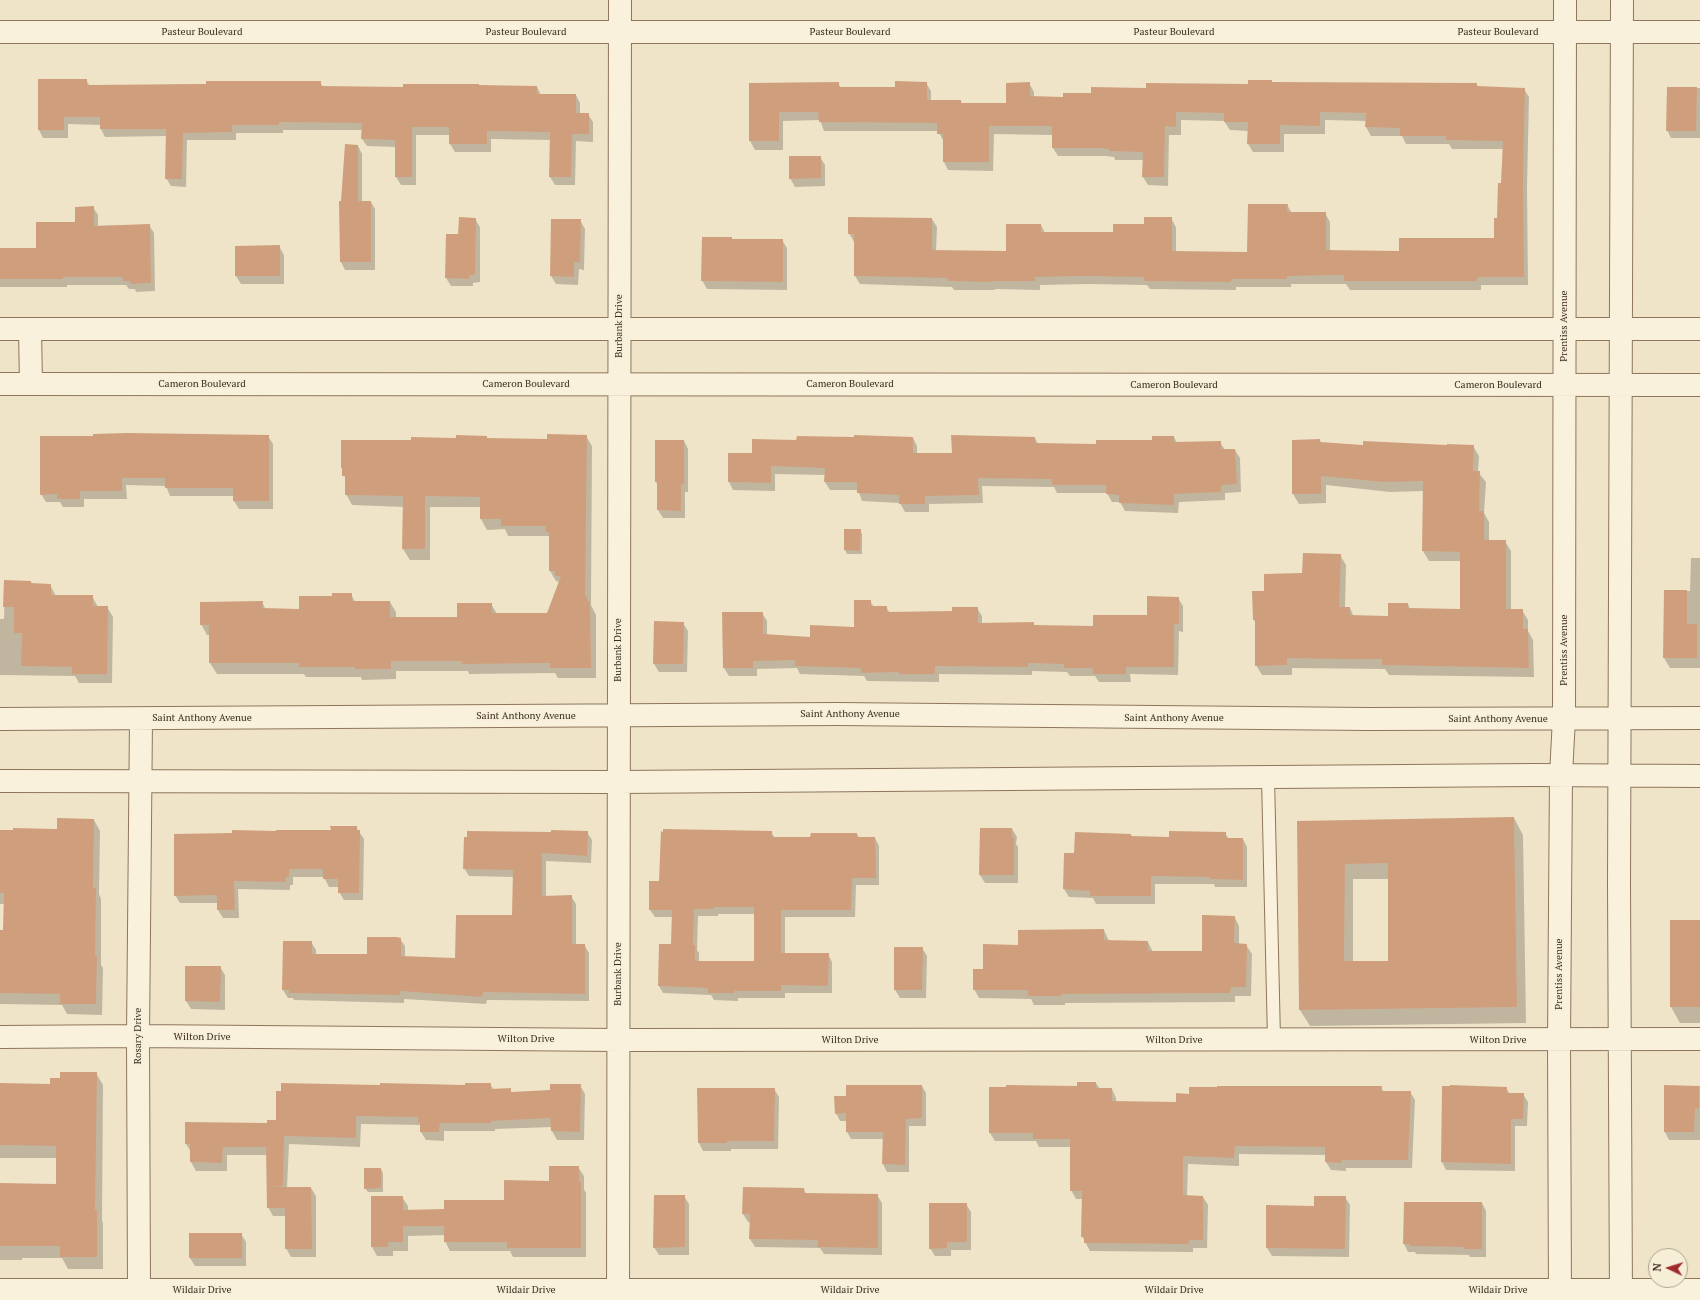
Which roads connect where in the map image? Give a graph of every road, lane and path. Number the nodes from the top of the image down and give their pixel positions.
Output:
1 (620, 0) edge
2 (1565, 0) edge
3 (1622, 0) edge
4 (0, 32) edge
5 (620, 32) junction
6 (1565, 32) junction
7 (1622, 32) junction
8 (1700, 32) edge
9 (0, 329) edge
10 (30, 329) junction
11 (619, 329) junction
12 (1564, 329) junction
13 (1621, 329) junction
14 (1700, 329) edge
15 (0, 384) edge
16 (31, 384) junction
17 (619, 384) junction
18 (1564, 385) junction
19 (1620, 385) junction
20 (1700, 385) edge
21 (618, 715) junction
22 (1564, 718) junction
23 (1619, 718) junction
24 (1700, 718) edge
25 (0, 719) edge
26 (141, 719) junction
27 (1561, 775) junction
28 (1619, 775) junction
29 (1700, 776) edge
30 (1268, 777) junction
31 (0, 781) edge
32 (141, 782) junction
33 (618, 782) junction
34 (138, 1036) junction
35 (0, 1037) edge
36 (1620, 1038) junction
37 (1700, 1039) edge
38 (618, 1040) junction
39 (1274, 1040) junction
40 (1559, 1040) junction
41 (0, 1290) edge
42 (139, 1290) junction
43 (1700, 1290) edge
44 (618, 1295) edge
45 (1560, 1295) edge
46 (1621, 1295) edge

1 - 5 street, Burbank Drive
2 - 6 street, Prentiss Avenue
3 - 7 street
4 - 5 street, Pasteur Boulevard
5 - 6 street, Pasteur Boulevard
5 - 11 street, Burbank Drive
6 - 7 street, Pasteur Boulevard
6 - 12 street, Prentiss Avenue
7 - 8 street, Pasteur Boulevard
7 - 13 street
9 - 10 street
10 - 11 street
10 - 16 street
11 - 12 street
11 - 17 street, Burbank Drive
12 - 13 street
12 - 18 street, Prentiss Avenue
13 - 14 street
13 - 19 street
15 - 16 street, Cameron Boulevard
16 - 17 street, Cameron Boulevard
17 - 18 street, Cameron Boulevard
17 - 21 street, Burbank Drive
18 - 19 street, Cameron Boulevard
18 - 22 street, Prentiss Avenue
19 - 20 street, Cameron Boulevard
19 - 23 street
21 - 22 street, Saint Anthony Avenue
21 - 26 street, Saint Anthony Avenue
21 - 33 street, Burbank Drive
22 - 23 street, Saint Anthony Avenue
22 - 27 street, Prentiss Avenue
23 - 24 street, Saint Anthony Avenue
23 - 28 street
25 - 26 street, Saint Anthony Avenue
26 - 32 street, Rosary Drive
27 - 28 street
27 - 30 street
27 - 40 street, Prentiss Avenue
28 - 29 street
28 - 36 street
30 - 33 street
30 - 39 lane
31 - 32 street
32 - 33 street
32 - 34 street, Rosary Drive
33 - 38 street, Burbank Drive
34 - 35 street, Wilton Drive
34 - 38 street, Wilton Drive
34 - 42 street, Rosary Drive
36 - 37 street, Wilton Drive
36 - 40 street, Wilton Drive
36 - 46 street
38 - 39 street, Wilton Drive
38 - 44 street, Burbank Drive
39 - 40 street, Wilton Drive
40 - 45 street, Prentiss Avenue
41 - 42 street, Wildair Drive
42 - 44 street, Wildair Drive
43 - 46 street, Wildair Drive
44 - 45 street, Wildair Drive
45 - 46 street, Wildair Drive

